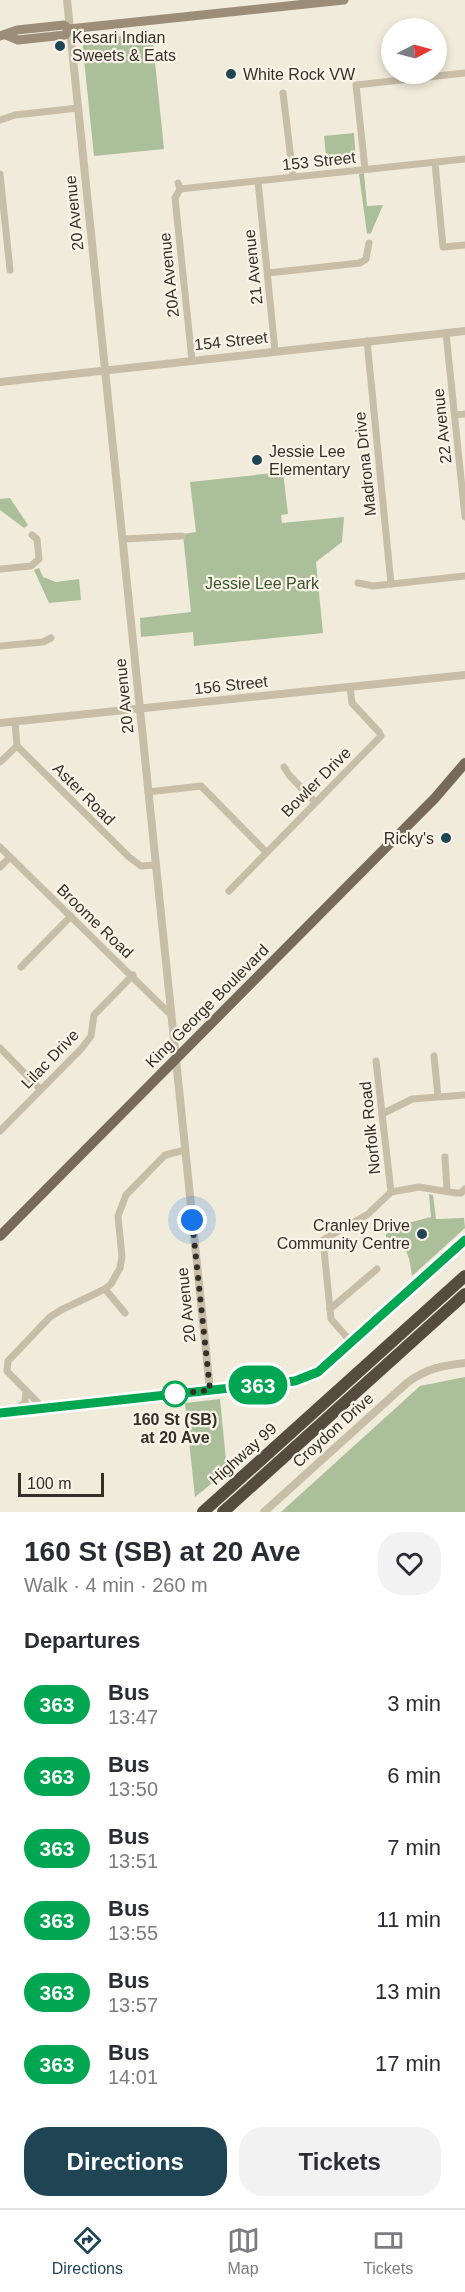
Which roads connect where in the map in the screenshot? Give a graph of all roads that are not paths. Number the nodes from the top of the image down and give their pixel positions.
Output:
1 (67, 0) edge
2 (344, 0) edge
3 (69, 29) junction
4 (3, 36) edge
5 (465, 73) edge
6 (283, 93) dead end
7 (78, 108) junction
8 (0, 120) edge
9 (465, 159) edge
10 (435, 163) junction
11 (365, 170) junction
12 (0, 174) edge
13 (293, 176) junction
14 (258, 181) junction
15 (179, 186) joint
16 (369, 243) dead end
17 (465, 245) edge
18 (10, 270) dead end
19 (268, 273) junction
20 (465, 331) edge
21 (446, 333) junction
22 (367, 341) junction
23 (275, 351) junction
24 (192, 360) junction
25 (106, 370) junction
26 (0, 382) edge
27 (465, 414) edge
28 (455, 415) junction
29 (465, 517) edge
30 (32, 535) dead end
31 (182, 536) dead end
32 (123, 539) junction
33 (0, 569) edge
34 (465, 576) edge
35 (358, 583) dead end
36 (391, 584) junction
37 (51, 638) dead end
38 (0, 646) edge
39 (465, 675) edge
40 (350, 687) junction
41 (140, 709) junction
42 (15, 722) junction
43 (0, 723) edge
44 (17, 746) junction
45 (0, 762) edge
46 (465, 763) edge
47 (284, 767) dead end
48 (465, 771) edge
49 (148, 792) junction
50 (435, 798) junction
51 (315, 802) junction
52 (0, 847) edge
53 (266, 852) junction
54 (10, 857) junction
55 (156, 865) junction
56 (0, 867) edge
57 (229, 891) dead end
58 (72, 916) junction
59 (21, 967) dead end
60 (133, 975) junction
61 (171, 1015) junction
62 (0, 1048) edge
63 (434, 1056) dead end
64 (176, 1058) junction
65 (376, 1061) dead end
66 (40, 1089) junction
67 (465, 1095) edge
68 (438, 1096) junction
69 (382, 1114) junction
70 (0, 1131) edge
71 (185, 1150) junction
72 (445, 1157) dead end
73 (465, 1189) edge
74 (447, 1191) junction
75 (391, 1192) junction
76 (0, 1236) edge
77 (465, 1239) edge
78 (376, 1269) dead end
79 (465, 1276) edge
80 (105, 1289) junction
81 (465, 1294) edge
82 (330, 1309) junction
83 (125, 1313) dead end
84 (351, 1342) junction
85 (465, 1363) edge
86 (210, 1390) junction
87 (26, 1391) junction
88 (44, 1409) junction
89 (14, 1412) junction
90 (0, 1413) edge
91 (203, 1512) edge
92 (223, 1512) edge
93 (264, 1512) edge

1 - 3 street, 20 Avenue
2 - 3 main road
3 - 4 main road
3 - 7 street, 20 Avenue
5 - 11 street
6 - 13 street
7 - 8 street
7 - 25 street, 20 Avenue
9 - 10 street, 153 Street
10 - 11 street, 153 Street
10 - 17 street
11 - 13 street, 153 Street
12 - 18 street
13 - 14 street, 153 Street
14 - 15 street, 153 Street
14 - 19 street, 21 Avenue
15 - 24 street, 20A Avenue
16 - 19 street
19 - 23 street, 21 Avenue
20 - 21 street, 154 Street
21 - 22 street, 154 Street
21 - 28 street, 22 Avenue
22 - 23 street, 154 Street
22 - 36 street, Madrona Drive
23 - 24 street, 154 Street
24 - 25 street, 154 Street
25 - 26 street, 154 Street
25 - 32 street, 20 Avenue
27 - 28 street
28 - 29 street, 22 Avenue
30 - 33 street
31 - 32 street
32 - 41 street, 20 Avenue
34 - 36 street
35 - 36 street
37 - 38 street
39 - 40 street, 156 Street
40 - 41 street, 156 Street
40 - 51 street, Bowler Drive
41 - 42 street, 156 Street
41 - 49 street, 20 Avenue
42 - 43 street, 156 Street
42 - 44 street
44 - 45 street
44 - 55 street, Aster Road
46 - 50 main road, King George Boulevard
47 - 51 street
48 - 50 main road, King George Boulevard
49 - 53 street
49 - 55 street, 20 Avenue
50 - 64 main road, King George Boulevard
51 - 53 street, Bowler Drive
52 - 54 street, Broome Road
53 - 57 street, Bowler Drive
54 - 56 street
54 - 58 street, Broome Road
55 - 61 street, 20 Avenue
58 - 59 street
58 - 60 street, Broome Road
60 - 61 street, Broome Road
60 - 66 street, Lilac Drive
61 - 64 street, 20 Avenue
62 - 66 street
63 - 68 street
64 - 71 street, 20 Avenue
64 - 76 main road, King George Boulevard
65 - 69 street, Norfolk Road
66 - 70 street, Lilac Drive
67 - 68 street
68 - 69 street
69 - 75 street, Norfolk Road
71 - 80 street
71 - 86 street, 20 Avenue
72 - 74 street
73 - 74 street
74 - 75 street
75 - 82 street
77 - 84 street
78 - 82 street
79 - 91 highway, Highway 99
80 - 83 street
80 - 87 street
81 - 92 highway, Highway 99
82 - 84 street
84 - 86 street
85 - 93 street, Croydon Drive
86 - 88 street
87 - 88 street
87 - 89 street
88 - 89 street
89 - 90 street

